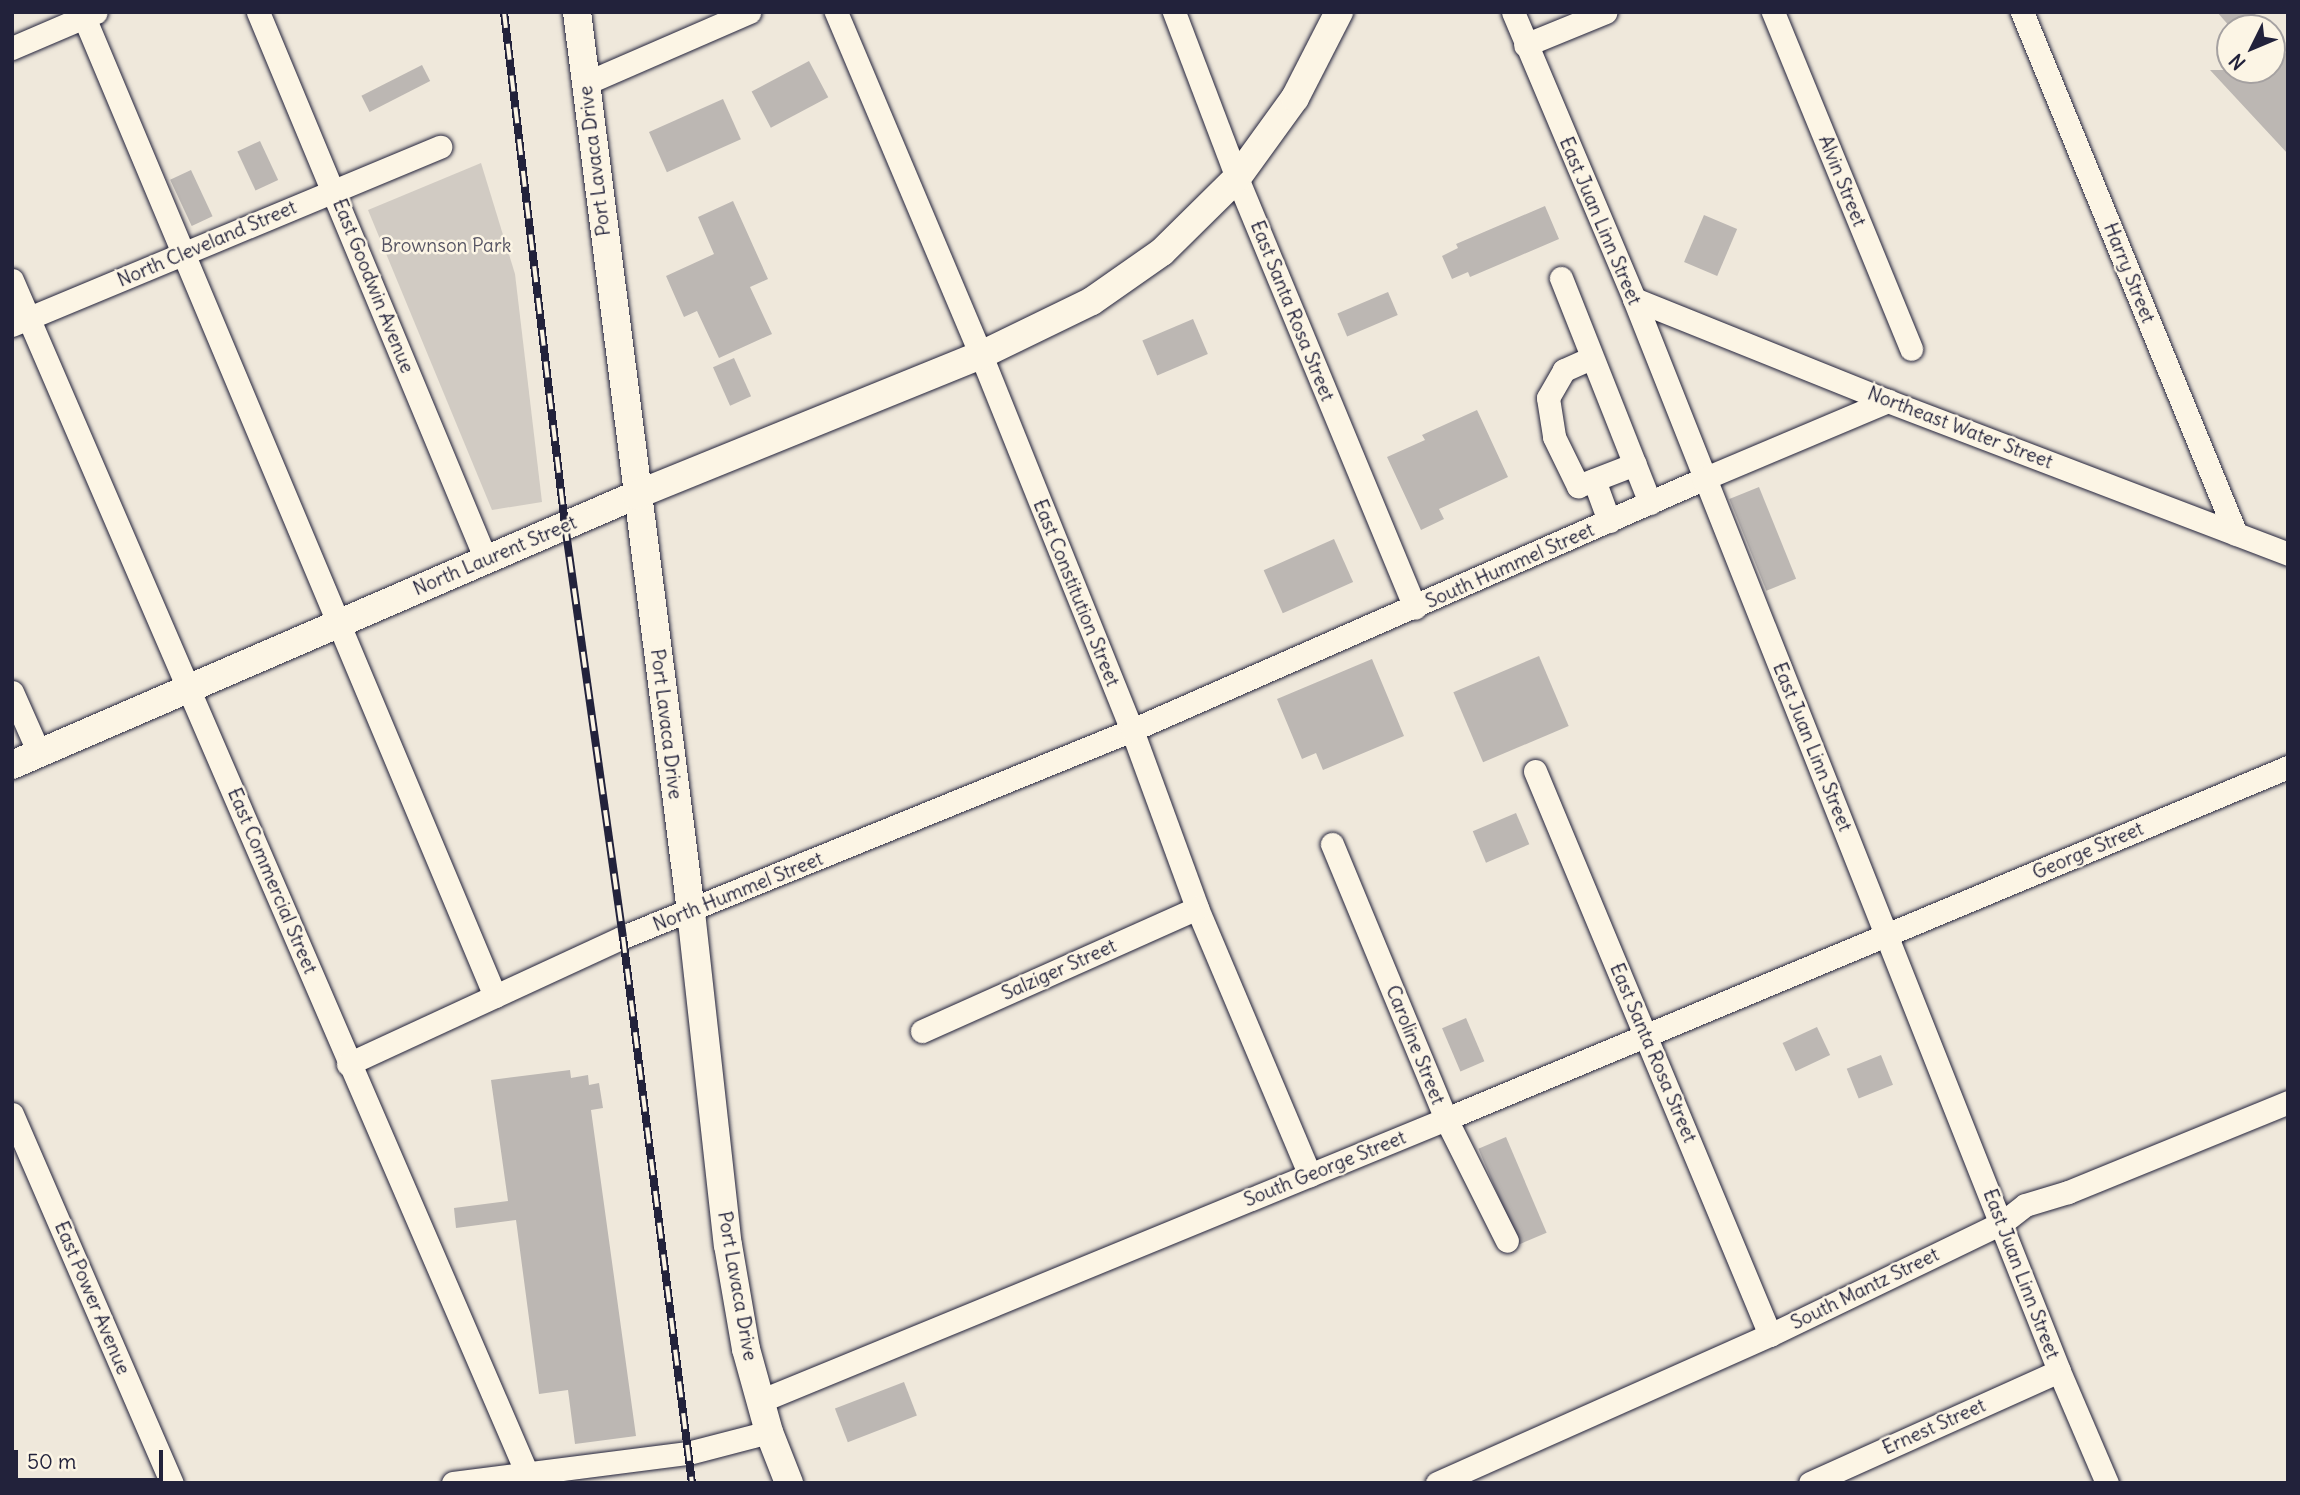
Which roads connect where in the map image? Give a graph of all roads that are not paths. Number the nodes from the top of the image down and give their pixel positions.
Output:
1 (258, 12) edge
2 (577, 12) edge
3 (749, 12) edge
4 (836, 12) edge
5 (1174, 12) edge
6 (1339, 12) edge
7 (1513, 12) edge
8 (1606, 12) edge
9 (1773, 12) edge
10 (2022, 12) edge
11 (90, 15) edge
12 (1525, 44) junction
13 (12, 48) edge
14 (586, 83) junction
15 (440, 146) dead end
16 (1237, 178) junction
17 (334, 190) junction
18 (183, 254) junction
19 (1561, 278) dead end
20 (12, 280) edge
21 (1634, 299) junction
22 (20, 322) edge
23 (1911, 349) dead end
24 (981, 355) junction
25 (1591, 358) junction
26 (1888, 401) junction
27 (1635, 464) junction
28 (1703, 479) junction
29 (1594, 480) junction
30 (636, 495) junction
31 (1650, 503) junction
32 (1609, 521) junction
33 (2236, 534) junction
34 (2288, 554) edge
35 (486, 560) junction
36 (1415, 608) junction
37 (339, 623) junction
38 (190, 687) junction
39 (12, 692) edge
40 (1132, 730) junction
41 (38, 753) junction
42 (12, 765) edge
43 (2288, 767) edge
44 (1535, 771) dead end
45 (1332, 845) dead end
46 (1197, 908) junction
47 (691, 912) junction
48 (1888, 935) junction
49 (495, 996) junction
50 (922, 1031) dead end
51 (1646, 1036) junction
52 (348, 1064) junction
53 (2288, 1102) edge
54 (12, 1114) edge
55 (1446, 1119) junction
56 (1310, 1175) junction
57 (2002, 1223) junction
58 (1507, 1241) dead end
59 (1770, 1335) junction
60 (2059, 1371) junction
61 (760, 1401) junction
62 (769, 1432) junction
63 (529, 1478) edge
64 (1441, 1482) edge
65 (172, 1483) edge
66 (453, 1483) edge
67 (789, 1483) edge
68 (1810, 1483) edge
69 (2107, 1483) edge

1 - 17 street, East Goodwin Avenue
2 - 14 main road, Port Lavaca Drive
3 - 14 street
4 - 24 street, East Constitution Street
5 - 16 street, East Santa Rosa Street
6 - 16 main road, North Laurent Street
7 - 12 street, East Juan Linn Street
8 - 12 street
9 - 23 street, Alvin Street
10 - 33 street, Harry Street
11 - 13 street
11 - 18 street
12 - 21 street, East Juan Linn Street
14 - 30 main road, Port Lavaca Drive
15 - 17 street, North Cleveland Street
16 - 24 main road, North Laurent Street
16 - 36 street, East Santa Rosa Street
17 - 18 street, North Cleveland Street
17 - 35 street, East Goodwin Avenue
18 - 22 street, North Cleveland Street
18 - 37 street
19 - 25 street
20 - 22 street, East Commercial Street
21 - 26 street, Northeast Water Street
21 - 28 street, East Juan Linn Street
22 - 38 street, East Commercial Street
24 - 30 main road, North Laurent Street
24 - 40 street, East Constitution Street
25 - 27 street
25 - 29 street
26 - 28 street, South Hummel Street
26 - 33 street, Northeast Water Street
27 - 29 street
27 - 31 street
28 - 31 street, South Hummel Street
28 - 48 street, East Juan Linn Street
29 - 32 street
30 - 35 main road, North Laurent Street
30 - 47 main road, Port Lavaca Drive
31 - 32 street, South Hummel Street
32 - 36 street, South Hummel Street
33 - 34 street, Northeast Water Street
35 - 37 main road, North Laurent Street
36 - 40 street, South Hummel Street
37 - 38 main road, North Laurent Street
37 - 49 street
38 - 41 main road, North Laurent Street
38 - 52 street, East Commercial Street
39 - 41 street
40 - 46 street, East Constitution Street
40 - 47 street, North Hummel Street
41 - 42 main road, North Laurent Street
43 - 48 street, George Street
44 - 51 street, East Santa Rosa Street
45 - 55 street, Caroline Street
46 - 50 street, Salziger Street
46 - 56 street, East Constitution Street
47 - 49 street, North Hummel Street
47 - 61 main road, Port Lavaca Drive
48 - 51 street, South George Street
48 - 57 street, East Juan Linn Street
49 - 52 street, North Hummel Street
51 - 55 street, South George Street
51 - 59 street, East Santa Rosa Street
52 - 63 street, East Commercial Street
53 - 57 street, South Mantz Street
54 - 65 street, East Power Avenue
55 - 56 street, South George Street
55 - 58 street, Caroline Street
56 - 61 street, South George Street
57 - 59 street, South Mantz Street
57 - 60 street, East Juan Linn Street
59 - 64 street, South Mantz Street
60 - 68 street, Ernest Street
60 - 69 street, East Juan Linn Street
61 - 62 main road, Port Lavaca Drive
62 - 63 street
62 - 67 main road
63 - 66 street

